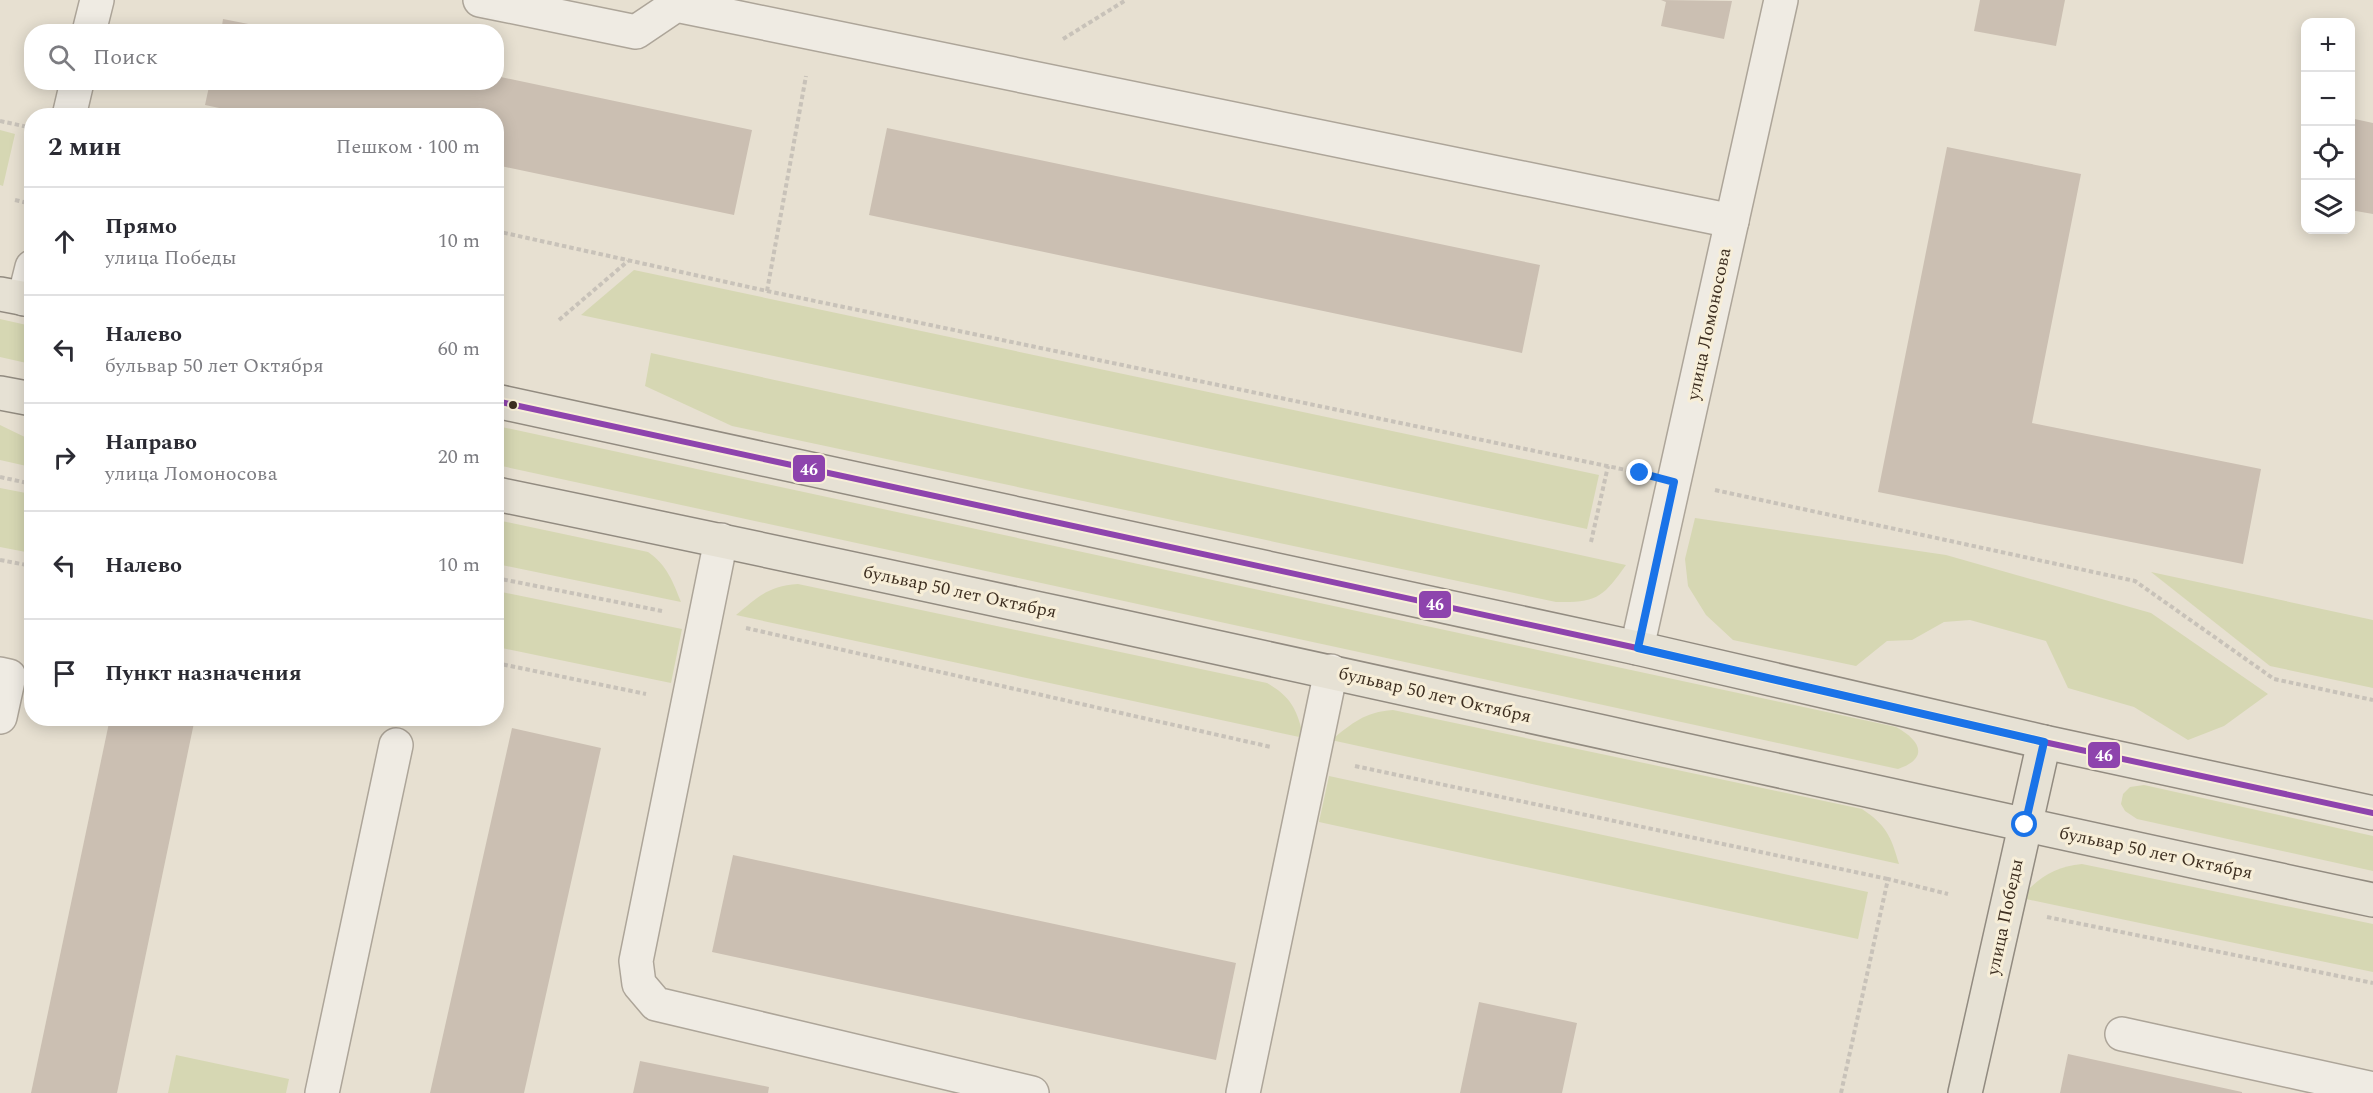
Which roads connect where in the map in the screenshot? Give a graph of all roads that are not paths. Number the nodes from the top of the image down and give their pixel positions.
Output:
1 (97, 0) edge
2 (480, 0) edge
3 (1781, 0) edge
4 (676, 3) edge
5 (91, 24) edge
6 (75, 90) edge
7 (71, 108) edge
8 (1732, 221) junction
9 (0, 393) edge
10 (24, 398) edge
11 (504, 403) edge
12 (504, 496) edge
13 (721, 540) junction
14 (1638, 648) junction
15 (1331, 671) junction
16 (0, 674) edge
17 (0, 717) edge
18 (2044, 742) junction
19 (396, 745) dead end
20 (2373, 813) edge
21 (2025, 825) junction
22 (2373, 900) edge
23 (2122, 1034) dead end
24 (2373, 1089) edge
25 (322, 1093) edge
26 (1032, 1093) edge
27 (1243, 1093) edge
28 (1965, 1093) edge

1 - 5 street
2 - 4 street
3 - 8 street, улица Ломоносова
4 - 8 street
6 - 7 street
8 - 14 street, улица Ломоносова
9 - 10 main road
11 - 14 main road
12 - 13 main road, бульвар 50 лет Октября
13 - 15 main road, бульвар 50 лет Октября
13 - 26 street
14 - 18 main road
15 - 21 main road, бульвар 50 лет Октября
15 - 27 street
16 - 17 street
18 - 20 main road
18 - 21 main road, улица Победы
19 - 25 street
21 - 22 main road, бульвар 50 лет Октября
21 - 28 main road, улица Победы
23 - 24 street

